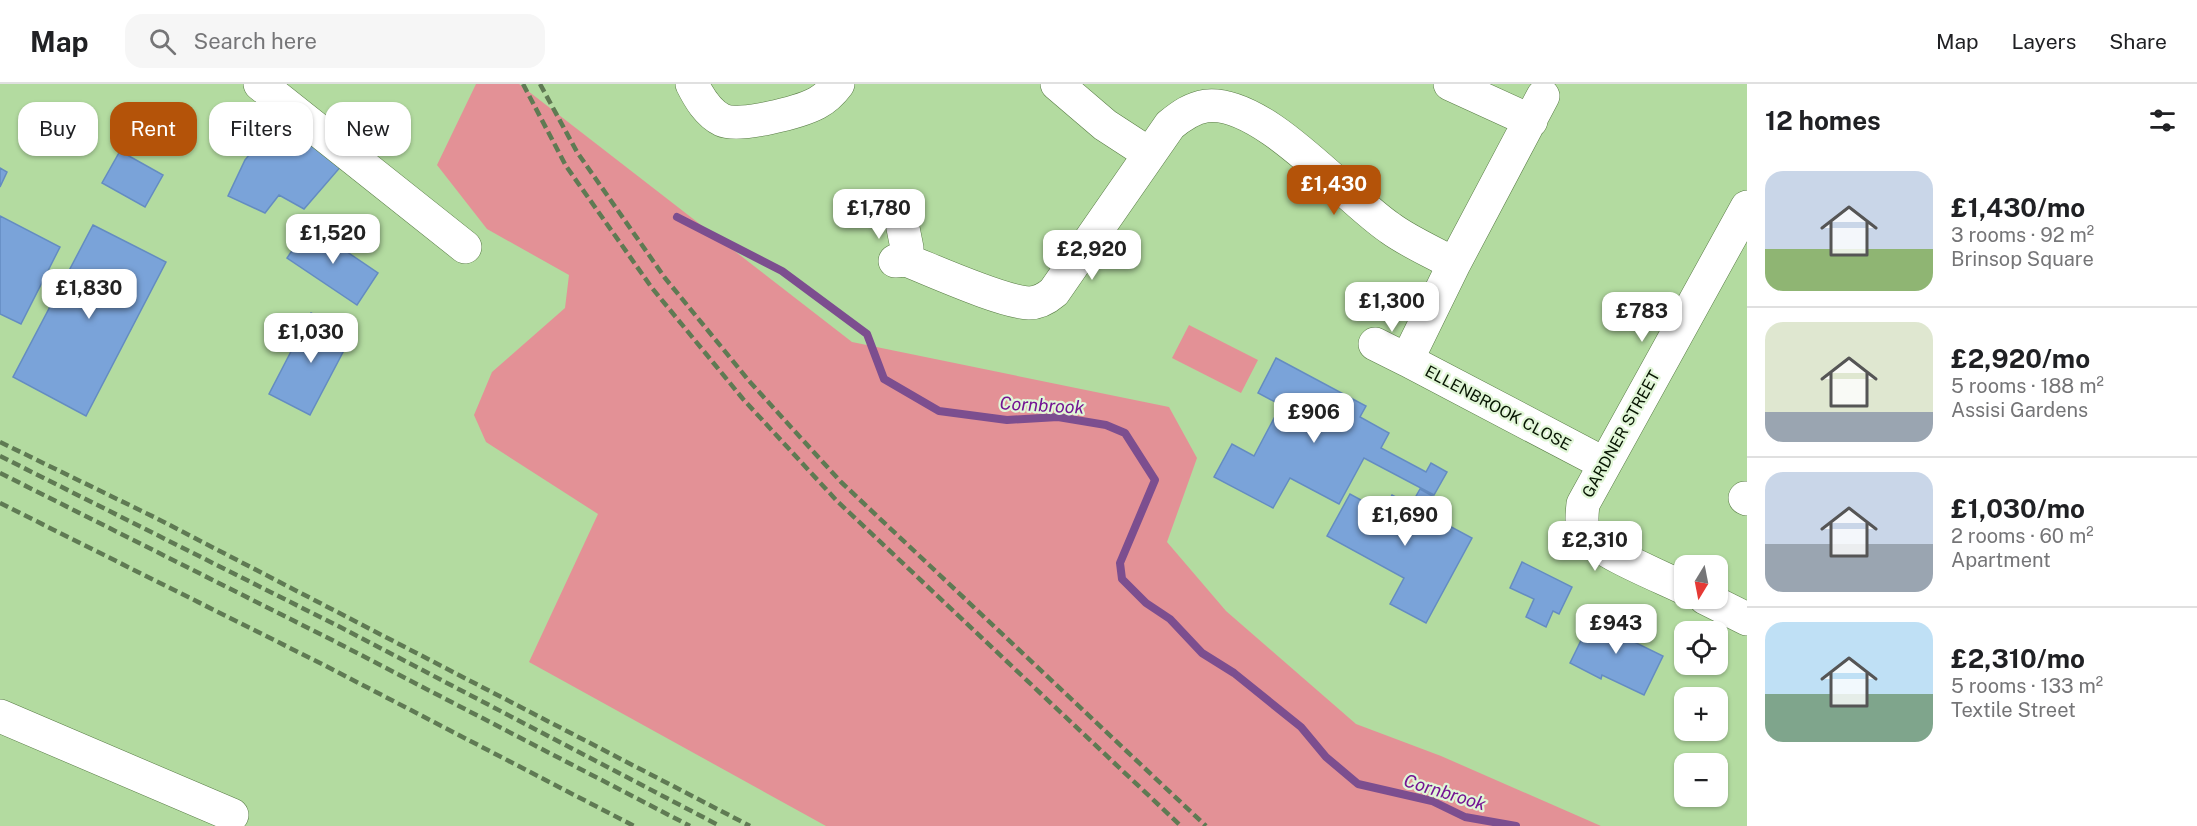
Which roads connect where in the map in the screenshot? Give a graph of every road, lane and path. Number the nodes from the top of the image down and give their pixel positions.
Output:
1 (261, 84) edge
2 (692, 84) edge
3 (838, 84) edge
4 (1057, 84) edge
5 (1450, 84) edge
6 (1148, 153) junction
7 (1747, 207) edge
8 (901, 218) dead end
9 (465, 247) dead end
10 (1454, 264) junction
11 (1375, 344) dead end
12 (1407, 360) junction
13 (1605, 464) junction
14 (1674, 583) edge
15 (1727, 609) edge
16 (1747, 619) edge
17 (0, 716) edge
18 (232, 815) dead end

1 - 9 street
2 - 3 street
4 - 6 street
5 - 10 street, ELLENBROOK CLOSE
6 - 8 street
6 - 10 street
7 - 13 street, GARDNER STREET
10 - 12 street, ELLENBROOK CLOSE
11 - 12 street
12 - 13 street, ELLENBROOK CLOSE
13 - 14 street, GARDNER STREET
15 - 16 street
17 - 18 street

